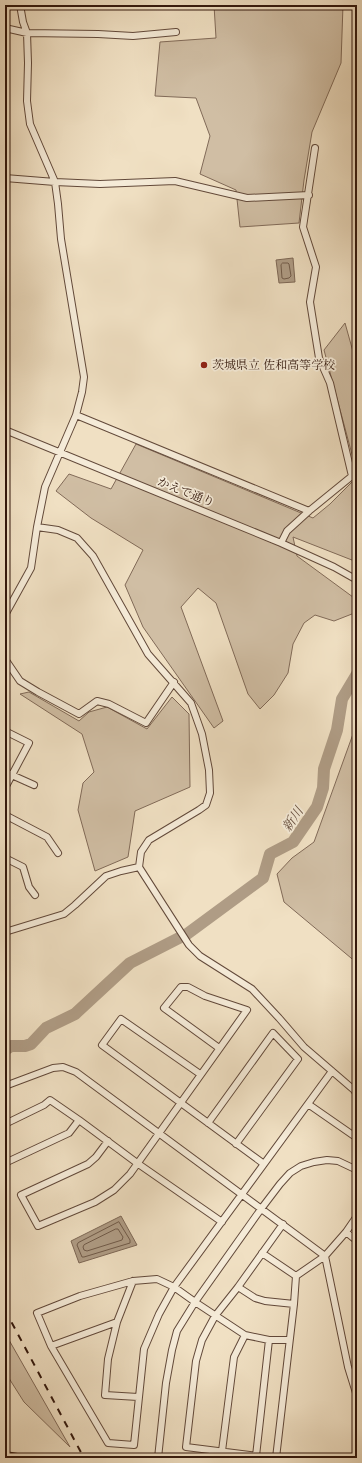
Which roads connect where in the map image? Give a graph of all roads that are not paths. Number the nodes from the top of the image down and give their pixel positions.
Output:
1 (20, 5) edge
2 (5, 28) edge
3 (176, 32) dead end
4 (28, 33) junction
5 (316, 148) dead end
6 (5, 178) edge
7 (54, 182) junction
8 (309, 194) junction
9 (76, 415) junction
10 (5, 430) edge
11 (60, 453) junction
12 (309, 511) junction
13 (37, 527) junction
14 (281, 543) junction
15 (357, 580) edge
16 (5, 615) edge
17 (5, 659) edge
18 (174, 682) junction
19 (5, 731) edge
20 (5, 772) edge
21 (12, 776) junction
22 (34, 785) dead end
23 (5, 788) edge
24 (5, 815) edge
25 (58, 853) dead end
26 (5, 858) edge
27 (139, 867) junction
28 (35, 895) dead end
29 (5, 932) edge
30 (219, 1048) junction
31 (332, 1071) junction
32 (200, 1074) junction
33 (5, 1086) edge
34 (357, 1095) edge
35 (180, 1103) junction
36 (308, 1104) junction
37 (79, 1120) junction
38 (208, 1123) junction
39 (5, 1124) edge
40 (159, 1133) junction
41 (357, 1138) edge
42 (108, 1141) junction
43 (236, 1144) junction
44 (5, 1163) edge
45 (137, 1163) junction
46 (264, 1164) junction
47 (357, 1170) edge
48 (243, 1195) junction
49 (261, 1209) junction
50 (357, 1216) edge
51 (222, 1222) junction
52 (283, 1224) junction
53 (346, 1232) junction
54 (357, 1241) edge
55 (262, 1253) junction
56 (325, 1256) junction
57 (296, 1276) junction
58 (133, 1281) junction
59 (174, 1287) junction
60 (238, 1287) junction
61 (195, 1302) junction
62 (294, 1304) junction
63 (215, 1316) junction
64 (117, 1322) junction
65 (245, 1336) junction
66 (270, 1340) junction
67 (289, 1340) junction
68 (51, 1346) junction
69 (357, 1396) edge
70 (138, 1397) junction
71 (222, 1451) junction
72 (5, 1456) edge
73 (256, 1456) junction
74 (17, 1458) edge
75 (158, 1458) edge
76 (273, 1458) edge
77 (276, 1458) edge

1 - 4 street
2 - 4 street
3 - 4 street
4 - 7 street
5 - 8 street
6 - 7 street
7 - 8 street
7 - 9 street
8 - 12 street
9 - 11 street
9 - 12 street
10 - 11 street, かえで通り
11 - 13 street
11 - 14 street, かえで通り
12 - 14 street
13 - 16 street
13 - 18 street
14 - 15 street, かえで通り
17 - 18 street
18 - 27 street
19 - 21 street
20 - 21 street
21 - 22 street
21 - 23 street
24 - 25 street
26 - 28 street
27 - 29 street
27 - 31 street
30 - 30 street
30 - 32 street
31 - 34 street
31 - 36 street
32 - 35 street
32 - 35 street
33 - 40 street
35 - 38 street
35 - 40 street
36 - 41 street
36 - 46 street
37 - 39 street
37 - 42 street
37 - 44 street
38 - 43 street
38 - 43 street
40 - 45 street
40 - 48 street
42 - 45 street
42 - 45 street
43 - 46 street
45 - 51 street
46 - 48 street
47 - 49 street
48 - 49 street
48 - 51 street
49 - 52 street
49 - 61 street
50 - 53 street
51 - 59 street
52 - 55 street
52 - 56 street
53 - 54 street
53 - 56 street
55 - 57 street
55 - 60 street
56 - 57 street
56 - 69 street
57 - 62 street
58 - 59 street
58 - 64 street
58 - 68 street
59 - 61 street
59 - 70 street
60 - 62 street
60 - 63 street
61 - 63 street
61 - 75 street
62 - 67 street
63 - 65 street
63 - 71 street
64 - 68 street
64 - 70 street
65 - 66 street
65 - 71 street
66 - 67 street
66 - 73 street
67 - 77 street
68 - 70 street
71 - 73 street
72 - 74 main road
73 - 76 street

